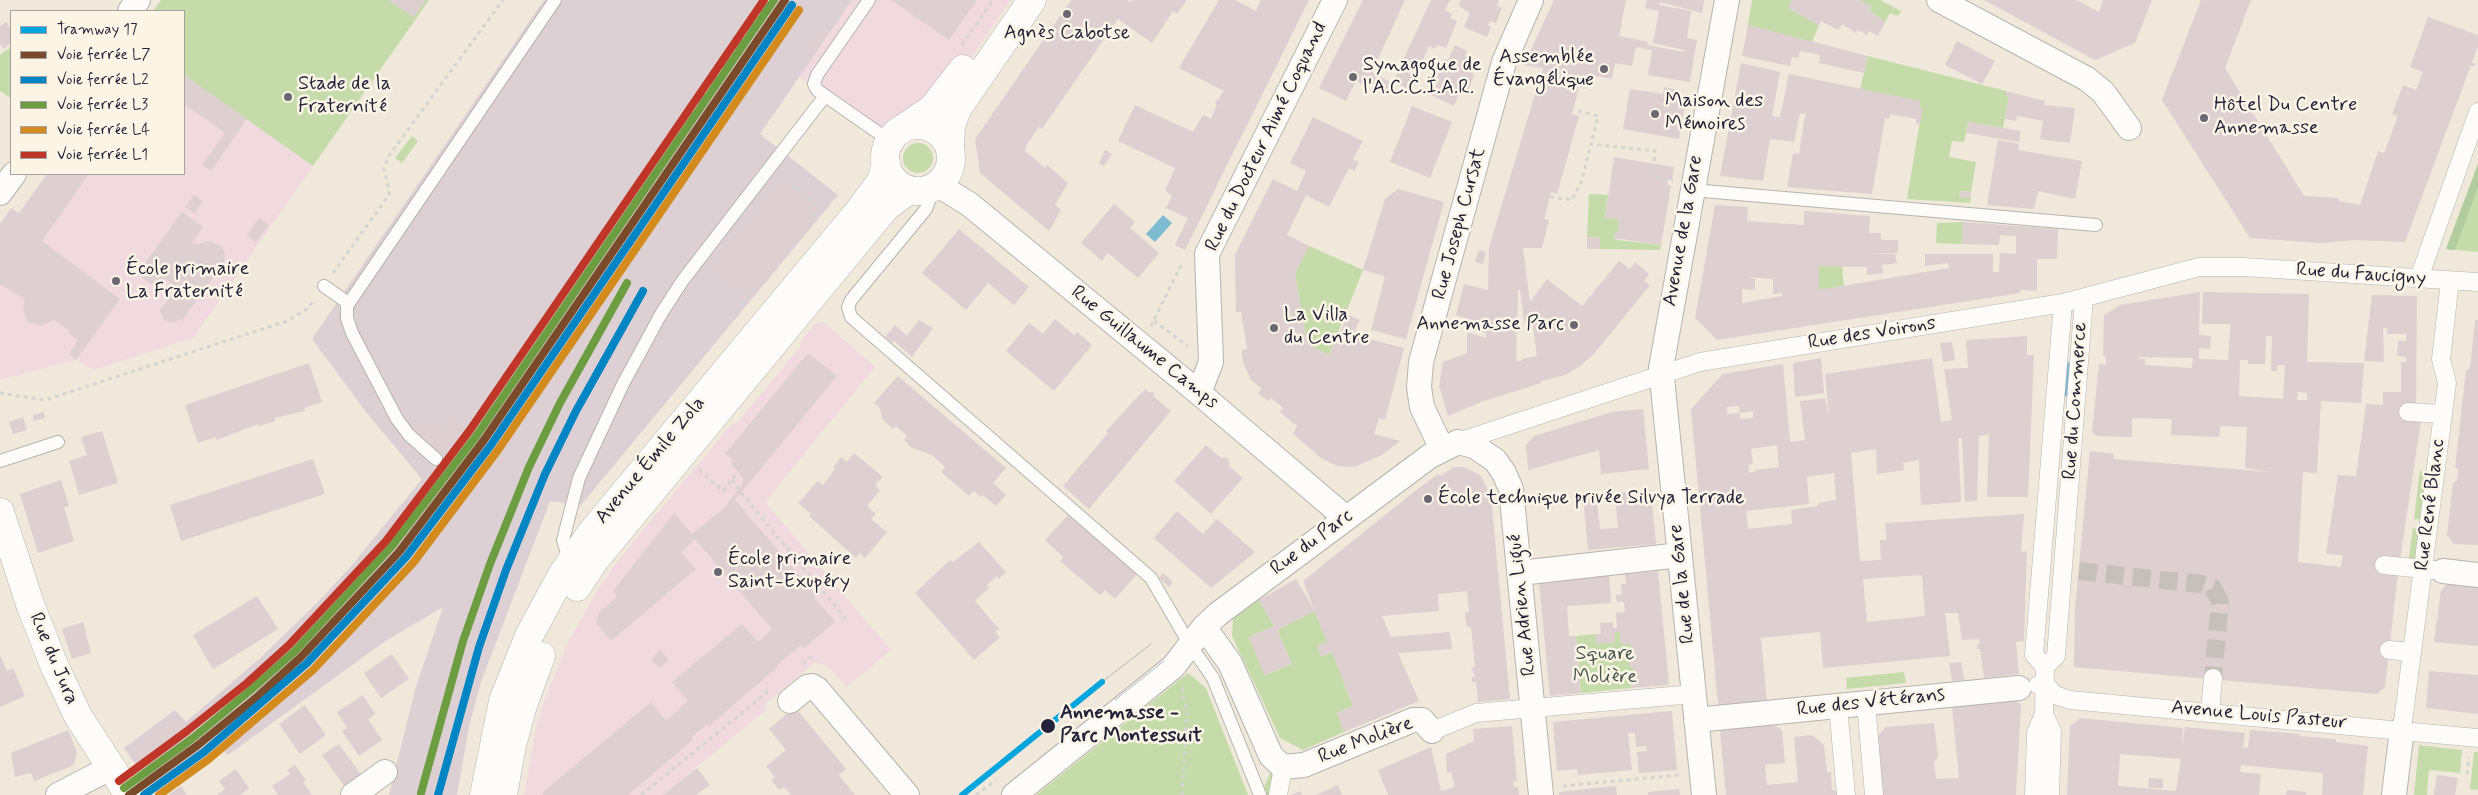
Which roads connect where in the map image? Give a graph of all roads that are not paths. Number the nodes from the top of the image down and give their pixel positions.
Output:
1 (555, 0) edge
2 (869, 0) edge
3 (1011, 0) edge
4 (1032, 0) edge
5 (1335, 0) edge
6 (1531, 0) edge
7 (1727, 0) edge
8 (1939, 0) edge
9 (825, 96) junction
10 (2478, 112) edge
11 (2129, 128) dead end
12 (894, 144) junction
13 (950, 146) junction
14 (13, 175) edge
15 (1692, 187) junction
16 (925, 188) junction
17 (0, 193) edge
18 (2096, 226) dead end
19 (2419, 278) junction
20 (2450, 281) junction
21 (2478, 282) edge
22 (324, 286) road end
23 (2084, 298) junction
24 (348, 303) junction
25 (2063, 303) junction
26 (1661, 373) junction
27 (1199, 393) junction
28 (2408, 412) dead end
29 (2442, 414) junction
30 (58, 442) dead end
31 (1450, 445) junction
32 (436, 459) dead end
33 (0, 461) edge
34 (2068, 504) junction
35 (2046, 505) junction
36 (0, 512) edge
37 (1346, 518) junction
38 (1680, 555) junction
39 (573, 558) junction
40 (2384, 565) dead end
41 (2433, 570) junction
42 (1520, 573) junction
43 (2478, 575) edge
44 (1197, 636) junction
45 (2389, 650) dead end
46 (2411, 652) junction
47 (2045, 676) junction
48 (2213, 678) tunnel mouth
49 (2019, 688) joint
50 (1694, 694) junction
51 (781, 695) road end
52 (1866, 703) junction
53 (1838, 706) junction
54 (1533, 709) junction
55 (2210, 712) junction
56 (2044, 714) junction
57 (1696, 720) junction
58 (2402, 729) junction
59 (1432, 731) joint
60 (2478, 738) edge
61 (1283, 766) junction
62 (110, 768) junction
63 (385, 772) dead end
64 (1703, 784) edge
65 (1540, 792) edge
66 (58, 795) edge
67 (129, 795) edge
68 (353, 795) edge
69 (484, 795) edge
70 (504, 795) edge
71 (907, 795) edge
72 (1014, 795) edge
73 (1260, 795) edge
74 (1278, 795) edge
75 (1846, 795) edge
76 (1874, 795) edge
77 (2034, 795) edge
78 (2050, 795) edge
79 (2394, 795) edge

1 - 24 lane
2 - 9 lane
3 - 12 street
4 - 13 street
5 - 27 street, Rue du Docteur Aimé Coquand
6 - 31 street, Rue Joseph Cursat
7 - 15 street, Avenue de la Gare
8 - 11 street
9 - 12 lane
9 - 39 lane
10 - 19 street
12 - 13 street
12 - 16 street
12 - 39 street, Avenue Émile Zola
13 - 16 street
14 - 17 street
15 - 18 lane
15 - 26 street, Avenue de la Gare
16 - 27 street, Rue Guillaume Camps
16 - 44 lane
16 - 70 street, Avenue Émile Zola
19 - 20 street, Rue du Faucigny
19 - 23 street, Rue du Faucigny
20 - 21 street, Rue du Faucigny
20 - 29 street, Rue René Blanc
22 - 24 lane
23 - 25 street, Rue des Voirons
23 - 34 street, Rue du Commerce
24 - 32 lane
25 - 26 street, Rue des Voirons
25 - 35 street, Rue du Commerce
26 - 31 street, Rue du Parc
26 - 38 street, Rue de la Gare
27 - 37 street, Rue Guillaume Camps
28 - 29 street
29 - 41 street, Rue René Blanc
30 - 33 lane
31 - 37 street, Rue du Parc
31 - 42 street, Rue Adrien Ligué
34 - 35 street, Rue du Commerce
34 - 47 street, Rue du Commerce
35 - 47 street, Rue du Commerce
36 - 62 street, Rue du Jura
37 - 44 street, Rue du Parc
38 - 42 street
38 - 50 street, Rue de la Gare
39 - 69 street, Avenue Émile Zola
40 - 41 street
41 - 43 street
41 - 46 street, Rue René Blanc
42 - 54 street, Rue Adrien Ligué
44 - 61 street
44 - 72 street, Rue du Parc
44 - 73 lane
45 - 46 street
46 - 58 street, Rue René Blanc
47 - 49 street, Rue des Vétérans
47 - 55 street, Avenue Louis Pasteur
47 - 56 street, Rue du Commerce
48 - 55 street
49 - 52 street, Rue des Vétérans
50 - 54 street, Rue Molière
50 - 57 street, Rue de la Gare
51 - 71 street
52 - 53 street, Rue des Vétérans
52 - 76 street
53 - 57 street, Rue des Vétérans
53 - 75 street
54 - 59 street, Rue Molière
54 - 65 street, Rue Adrien Ligué
55 - 58 street, Avenue Louis Pasteur
56 - 77 street, Rue du Commerce
56 - 78 street, Rue du Commerce
57 - 64 street, Rue de la Gare
58 - 60 street, Avenue Louis Pasteur
58 - 79 street
59 - 61 street, Rue Molière
61 - 74 street
62 - 66 street
62 - 67 street, Rue du Jura
63 - 68 street

